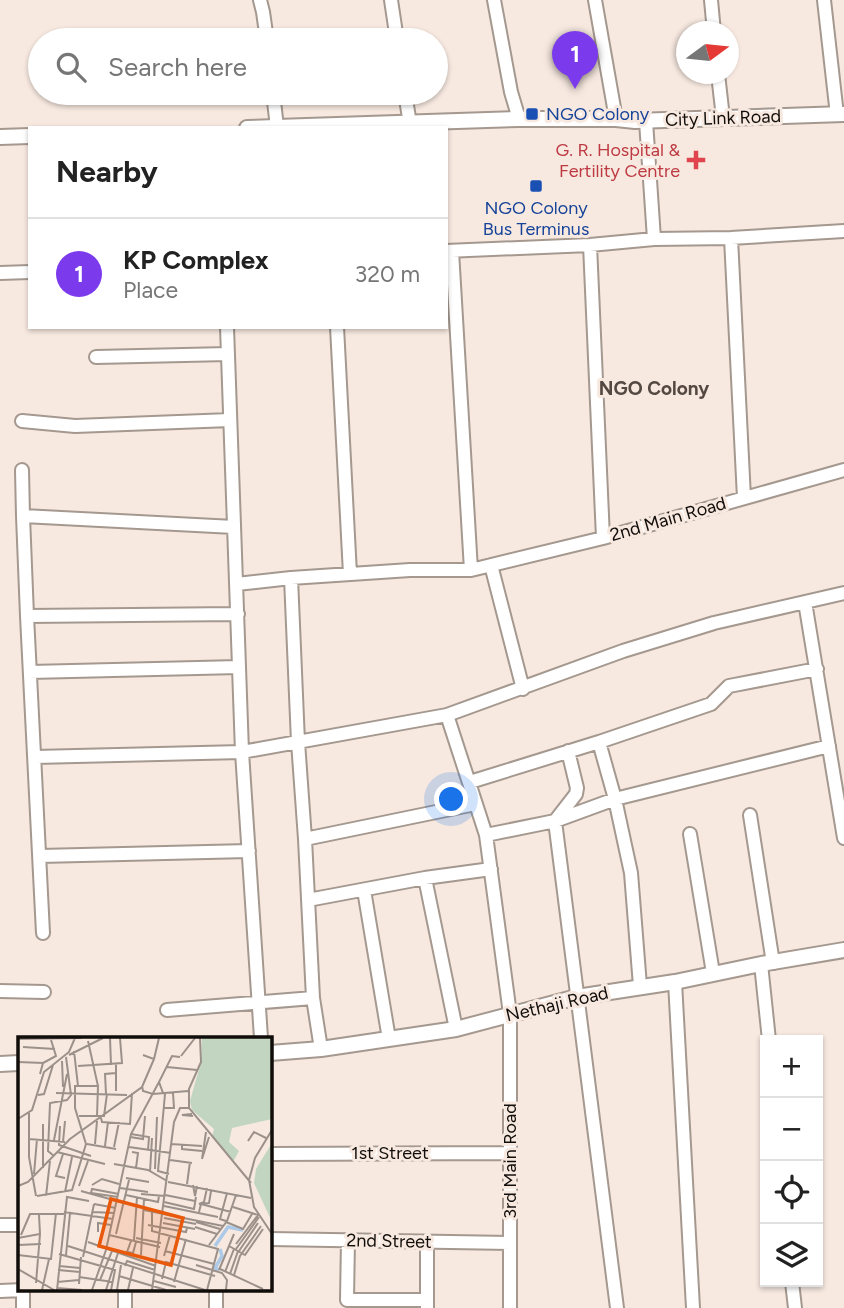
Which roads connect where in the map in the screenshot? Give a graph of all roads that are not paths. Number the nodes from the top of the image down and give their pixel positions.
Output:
1 (260, 0) edge
2 (391, 0) edge
3 (494, 0) edge
4 (595, 0) edge
5 (711, 0) edge
6 (824, 0) edge
7 (713, 21) edge
8 (265, 28) edge
9 (395, 28) edge
10 (720, 84) edge
11 (274, 105) edge
12 (407, 105) edge
13 (840, 115) edge
14 (723, 118) junction
15 (519, 119) junction
16 (616, 119) junction
17 (646, 121) junction
18 (410, 124) junction
19 (276, 126) edge
20 (321, 126) edge
21 (28, 136) edge
22 (0, 137) edge
23 (844, 231) edge
24 (731, 238) junction
25 (654, 239) junction
26 (590, 245) junction
27 (449, 251) edge
28 (28, 272) edge
29 (0, 273) edge
30 (227, 329) edge
31 (337, 329) edge
32 (228, 354) junction
33 (96, 356) dead end
34 (230, 420) junction
35 (22, 421) dead end
36 (22, 470) dead end
37 (844, 470) edge
38 (744, 498) junction
39 (23, 516) junction
40 (234, 527) junction
41 (603, 538) junction
42 (491, 565) junction
43 (471, 570) junction
44 (350, 575) junction
45 (291, 578) junction
46 (237, 584) junction
47 (844, 593) edge
48 (805, 602) junction
49 (238, 614) junction
50 (27, 616) junction
51 (240, 667) junction
52 (817, 669) junction
53 (30, 672) junction
54 (523, 689) junction
55 (447, 715) junction
56 (298, 742) junction
57 (599, 742) junction
58 (829, 746) junction
59 (568, 751) junction
60 (243, 752) junction
61 (35, 757) junction
62 (470, 782) junction
63 (615, 799) junction
64 (475, 804) junction
65 (750, 815) dead end
66 (555, 821) junction
67 (691, 834) dead end
68 (486, 835) junction
69 (844, 838) edge
70 (305, 839) junction
71 (249, 851) junction
72 (40, 856) junction
73 (491, 869) junction
74 (425, 878) junction
75 (364, 890) junction
76 (308, 900) junction
77 (43, 933) dead end
78 (844, 950) edge
79 (767, 963) junction
80 (713, 973) junction
81 (675, 982) junction
82 (640, 986) junction
83 (0, 991) edge
84 (44, 992) dead end
85 (577, 997) junction
86 (313, 998) junction
87 (259, 1004) junction
88 (167, 1010) dead end
89 (510, 1014) junction
90 (456, 1029) junction
91 (769, 1035) edge
92 (261, 1037) edge
93 (388, 1039) junction
94 (321, 1049) junction
95 (271, 1053) edge
96 (18, 1063) edge
97 (0, 1064) edge
98 (510, 1153) junction
99 (271, 1154) edge
100 (0, 1225) edge
101 (18, 1225) edge
102 (271, 1239) edge
103 (348, 1240) junction
104 (427, 1242) junction
105 (509, 1243) junction
106 (793, 1287) edge
107 (18, 1289) edge
108 (23, 1290) edge
109 (125, 1290) edge
110 (216, 1290) edge
111 (0, 1291) edge
112 (384, 1304) edge
113 (427, 1304) edge
114 (23, 1308) edge
115 (125, 1308) edge
116 (216, 1308) edge
117 (510, 1308) edge
118 (617, 1308) edge
119 (693, 1308) edge
120 (795, 1308) edge

1 - 8 street
2 - 9 street
3 - 15 street
4 - 16 street
5 - 7 street
6 - 13 street
10 - 14 street
11 - 19 street
12 - 18 street
13 - 14 street, City Link Road
14 - 17 street, City Link Road
15 - 16 street, City Link Road
15 - 18 street, City Link Road
16 - 17 street, City Link Road
17 - 25 street
18 - 20 street, City Link Road
21 - 22 street
23 - 24 street
24 - 25 street
24 - 38 street
25 - 26 street
26 - 27 street
26 - 41 street
27 - 43 street
28 - 29 street
30 - 32 street
31 - 44 street
32 - 33 street
32 - 34 street
34 - 35 street
34 - 40 street
36 - 39 street
37 - 38 street, 2nd Main Road
38 - 41 street, 2nd Main Road
39 - 40 street
39 - 50 street
40 - 46 street
41 - 42 street, 2nd Main Road
42 - 43 street, 2nd Main Road
42 - 54 street
43 - 44 street, 2nd Main Road
44 - 45 street, 2nd Main Road
45 - 46 street, 2nd Main Road
45 - 56 street
46 - 49 street
47 - 48 street
48 - 52 street
48 - 54 street
49 - 50 street
49 - 51 street
50 - 53 street
51 - 53 street
51 - 60 street
52 - 57 street
52 - 58 street
53 - 61 street
54 - 55 street
55 - 56 street
55 - 62 street, 3rd Main Road
56 - 60 street
56 - 70 street
57 - 59 street
57 - 63 street
58 - 63 street
58 - 69 street
59 - 62 street
59 - 66 street
60 - 61 street
60 - 71 street
61 - 72 street
62 - 64 street, 3rd Main Road
63 - 66 street
63 - 82 street
64 - 68 street, 3rd Main Road
64 - 70 street
65 - 79 street
66 - 68 street
66 - 85 street
67 - 80 street
68 - 73 street, 3rd Main Road
70 - 76 street
71 - 72 street
71 - 87 street
72 - 77 street
73 - 74 street
73 - 89 street, 3rd Main Road
74 - 75 street
74 - 90 street
75 - 76 street
75 - 93 street
76 - 86 street
78 - 79 street, Nethaji Road
79 - 80 street, Nethaji Road
79 - 91 street
80 - 81 street, Nethaji Road
81 - 82 street, Nethaji Road
81 - 119 street
82 - 85 street, Nethaji Road
83 - 84 street
85 - 89 street, Nethaji Road
85 - 118 street
86 - 87 street
86 - 94 street
87 - 88 street
87 - 92 street
89 - 90 street, Nethaji Road
89 - 98 street, 3rd Main Road
90 - 93 street, Nethaji Road
93 - 94 street, Nethaji Road
94 - 95 street, Nethaji Road
96 - 97 street
98 - 99 street, 1st Street
98 - 105 street, 3rd Main Road
100 - 101 street
102 - 103 street, 2nd Street
103 - 104 street, 2nd Street
103 - 112 street
104 - 105 street, 2nd Street
104 - 113 street
105 - 117 street, 3rd Main Road
106 - 120 street
107 - 111 street
108 - 114 street
109 - 115 street
110 - 116 street
112 - 113 street

